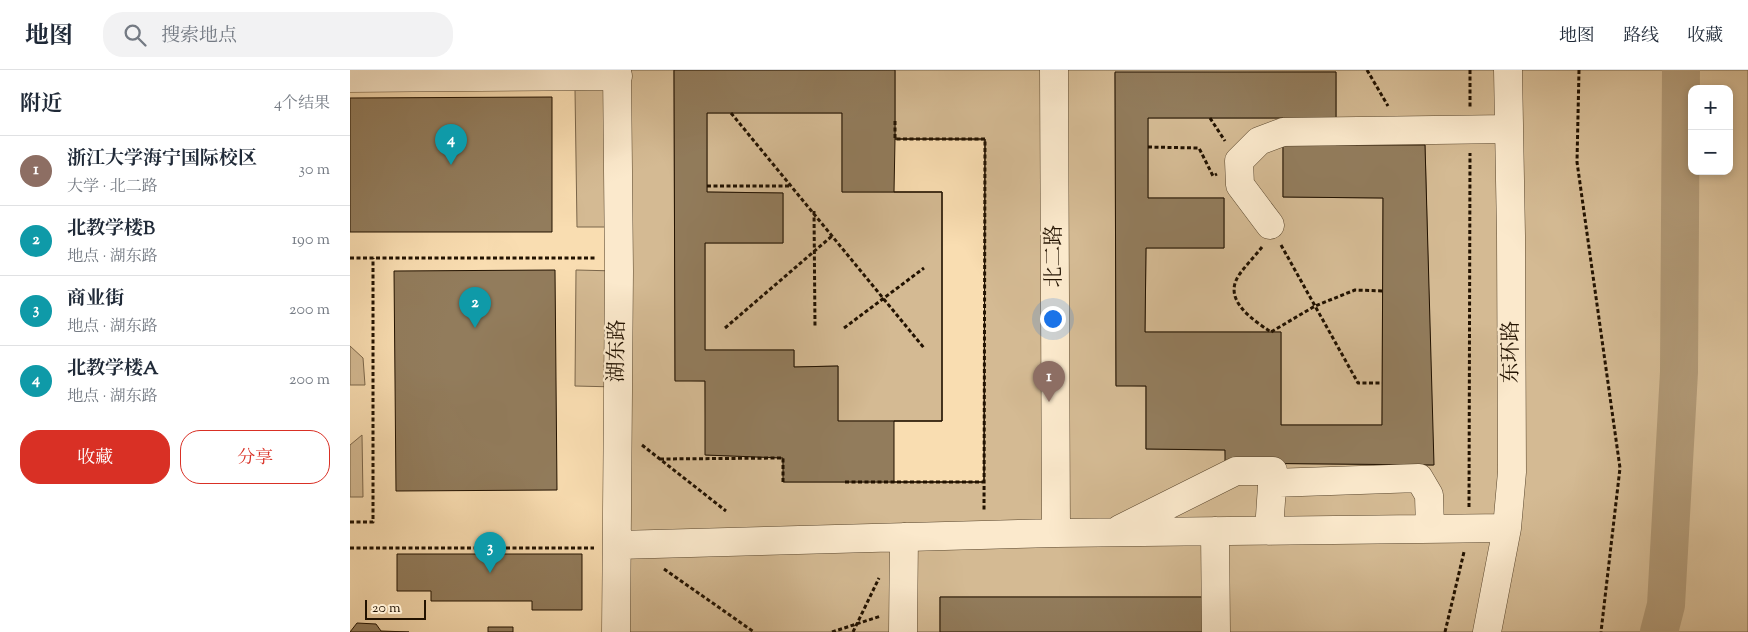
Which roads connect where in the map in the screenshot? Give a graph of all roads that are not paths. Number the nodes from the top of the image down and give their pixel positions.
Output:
1 (1054, 70) edge
2 (1508, 70) edge
3 (618, 73) edge
4 (350, 78) edge
5 (1509, 129) junction
6 (1272, 228) road end
7 (1272, 483) junction
8 (1507, 528) junction
9 (1430, 529) junction
10 (1216, 531) junction
11 (1269, 531) junction
12 (1114, 532) junction
13 (1056, 533) junction
14 (904, 537) junction
15 (618, 545) junction
16 (903, 620) edge
17 (616, 632) edge
18 (1216, 632) edge
19 (1487, 632) edge

1 - 13 street, 北二路
2 - 5 street, 东环路
3 - 4 street
3 - 15 street, 湖东路
5 - 6 street
5 - 8 street, 东环路
7 - 9 street
7 - 11 street
7 - 12 street
8 - 9 street
8 - 19 street, 东环路
9 - 11 street
10 - 11 street
10 - 12 street
10 - 18 street
12 - 13 street
13 - 14 street
14 - 15 street
14 - 16 street
15 - 17 street, 湖东路

